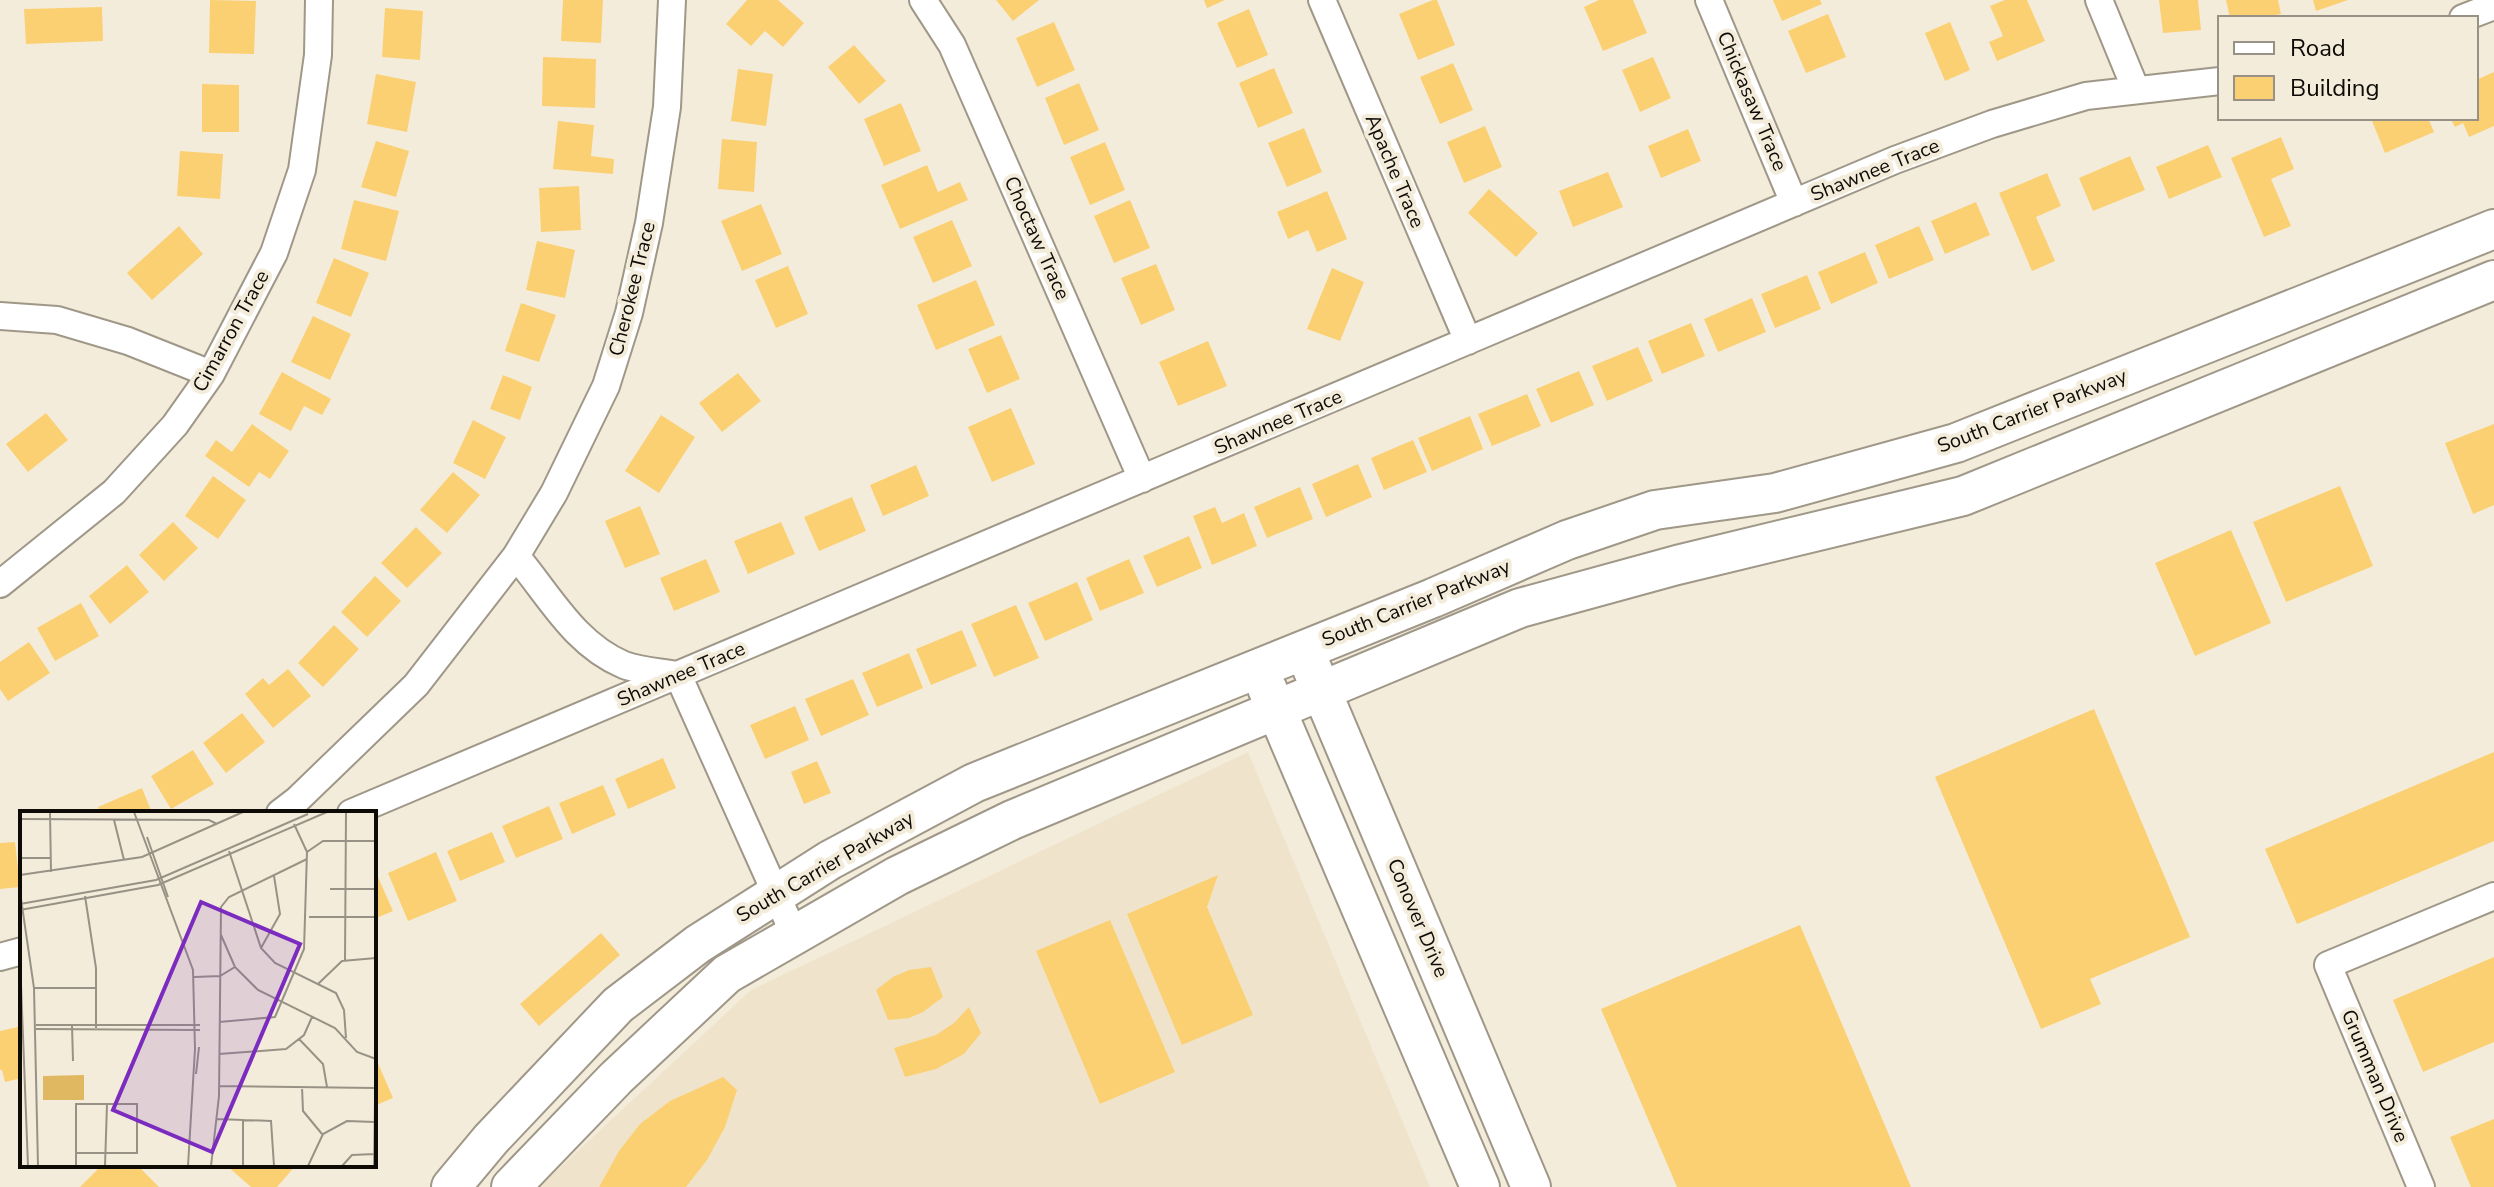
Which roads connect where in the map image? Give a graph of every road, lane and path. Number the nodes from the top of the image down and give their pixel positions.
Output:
1 (319, 0) edge
2 (672, 0) edge
3 (923, 0) edge
4 (1322, 0) edge
5 (1709, 0) edge
6 (2099, 0) edge
7 (2494, 6) edge
8 (2468, 16) edge
9 (2218, 81) edge
10 (2136, 90) junction
11 (1794, 203) junction
12 (2494, 229) edge
13 (2494, 280) edge
14 (0, 316) edge
15 (1468, 341) junction
16 (211, 374) junction
17 (1142, 479) junction
18 (516, 556) junction
19 (0, 584) edge
20 (1304, 649) junction
21 (1257, 668) junction
22 (678, 675) junction
23 (1322, 690) junction
24 (1276, 709) junction
25 (283, 811) edge
26 (356, 811) edge
27 (776, 894) junction
28 (2494, 896) edge
29 (794, 934) junction
30 (20, 952) edge
31 (0, 957) edge
32 (451, 1187) edge
33 (511, 1187) edge
34 (1480, 1187) edge
35 (1531, 1187) edge
36 (2421, 1187) edge

1 - 16 street, Cimarron Trace
2 - 18 street, Cherokee Trace
3 - 17 street, Choctaw Trace
4 - 15 street, Apache Trace
5 - 11 street, Chickasaw Trace
6 - 10 street
7 - 8 street
9 - 10 street, Shawnee Trace
10 - 11 street, Shawnee Trace
11 - 15 street, Shawnee Trace
12 - 20 main road, South Carrier Parkway
13 - 23 main road
14 - 16 street
15 - 17 street, Shawnee Trace
16 - 19 street, Cimarron Trace
17 - 22 street, Shawnee Trace
18 - 22 street
18 - 25 street, Cherokee Trace
20 - 21 main road, South Carrier Parkway
20 - 23 main road, Conover Drive
21 - 24 main road
21 - 27 main road, South Carrier Parkway
22 - 26 street, Shawnee Trace
22 - 27 street
23 - 24 main road
23 - 35 main road, Conover Drive
24 - 29 main road
24 - 34 main road
27 - 29 street
27 - 32 main road, South Carrier Parkway
28 - 36 street, Grumman Drive
29 - 33 main road
30 - 31 street

